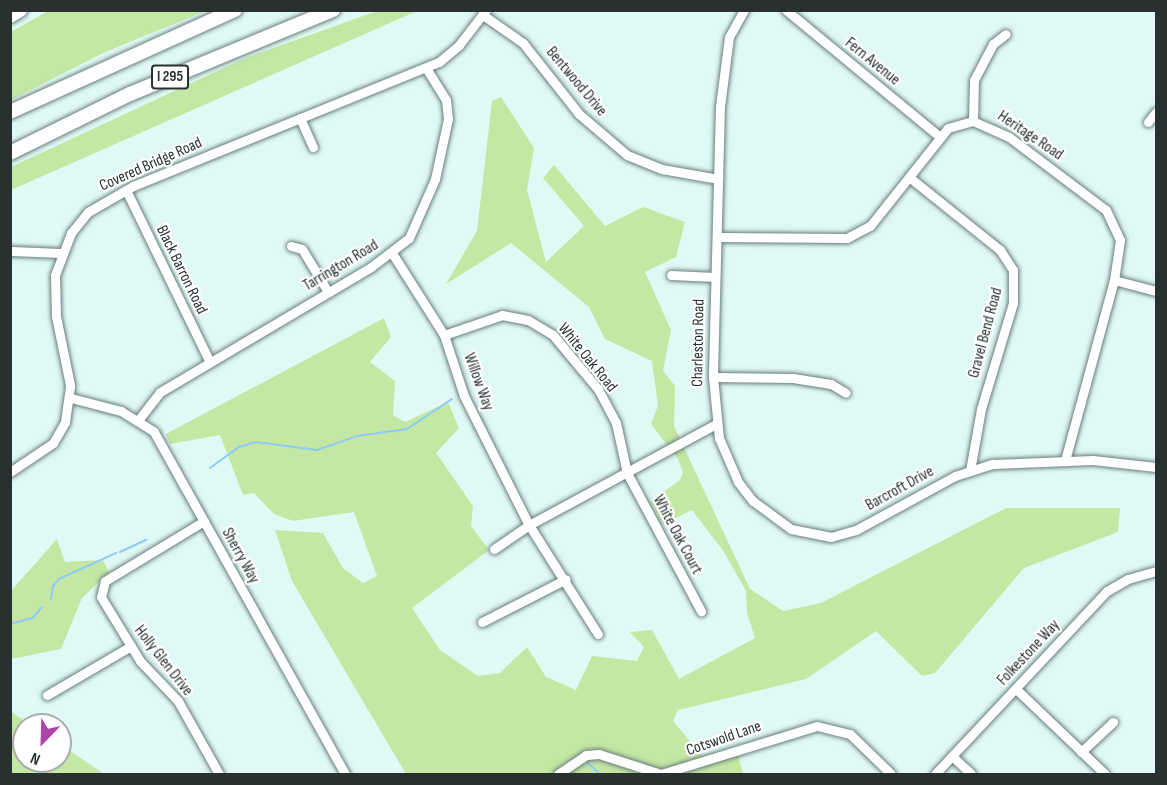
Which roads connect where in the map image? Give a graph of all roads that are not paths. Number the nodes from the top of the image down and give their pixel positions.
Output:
1 (20, 10) edge
2 (235, 10) edge
3 (333, 10) edge
4 (744, 10) edge
5 (786, 10) edge
6 (484, 13) edge
7 (10, 16) edge
8 (1006, 34) dead end
9 (427, 69) junction
10 (10, 112) edge
11 (1156, 112) edge
12 (300, 118) junction
13 (973, 121) junction
14 (1148, 122) dead end
15 (939, 135) junction
16 (313, 147) dead end
17 (10, 153) edge
18 (909, 177) junction
19 (718, 178) junction
20 (126, 190) junction
21 (717, 237) junction
22 (291, 246) dead end
23 (10, 251) edge
24 (62, 253) junction
25 (392, 253) junction
26 (671, 275) dead end
27 (715, 278) junction
28 (1114, 280) junction
29 (1156, 291) edge
30 (328, 292) junction
31 (444, 335) junction
32 (210, 362) junction
33 (713, 377) junction
34 (846, 393) dead end
35 (70, 398) junction
36 (139, 419) junction
37 (716, 424) junction
38 (1065, 460) junction
39 (1156, 467) edge
40 (970, 471) junction
41 (10, 472) edge
42 (627, 473) junction
43 (204, 521) junction
44 (529, 525) junction
45 (494, 549) dead end
46 (1156, 571) edge
47 (566, 579) junction
48 (701, 611) dead end
49 (482, 622) dead end
50 (598, 634) dead end
51 (131, 646) junction
52 (1016, 688) junction
53 (47, 695) dead end
54 (1113, 723) dead end
55 (1082, 752) junction
56 (953, 757) junction
57 (219, 774) edge
58 (345, 774) edge
59 (558, 774) edge
60 (891, 774) edge
61 (935, 774) edge
62 (971, 774) edge
63 (1105, 774) edge

1 - 7 highway
2 - 10 highway, I 295
3 - 17 highway, I 295
4 - 19 street, Charleston Road
5 - 15 street, Fern Avenue
6 - 9 street, Covered Bridge Road
6 - 19 street, Bentwood Drive
8 - 13 street
9 - 12 street, Covered Bridge Road
9 - 25 street, Tarrington Road
11 - 14 street
12 - 16 street
12 - 20 street, Covered Bridge Road
13 - 15 street, Heritage Road
13 - 28 street, Heritage Road
15 - 18 street
18 - 21 street
18 - 40 street, Gravel Bend Road
19 - 21 street, Charleston Road
20 - 24 street, Covered Bridge Road
20 - 32 street, Black Barron Road
21 - 27 street, Charleston Road
22 - 30 street
23 - 24 street
24 - 35 street, Covered Bridge Road
25 - 30 street, Tarrington Road
25 - 31 street, Willow Way
26 - 27 street
27 - 33 street, Charleston Road
28 - 29 street
28 - 38 street, Heritage Road
30 - 32 street, Tarrington Road
31 - 42 street, White Oak Road
31 - 44 street, Willow Way
32 - 36 street, Tarrington Road
33 - 34 street
33 - 37 street, Charleston Road
35 - 36 street
35 - 41 street, Covered Bridge Road
36 - 43 street, Sherry Way
37 - 40 street, Barcroft Drive
37 - 42 street
38 - 39 street, Barcroft Drive
38 - 40 street, Barcroft Drive
42 - 44 street
42 - 48 street, White Oak Court
43 - 51 street, Holly Glen Drive
43 - 58 street, Sherry Way
44 - 45 street
44 - 47 street, Willow Way
46 - 52 street, Folkestone Way
47 - 49 street
47 - 50 street, Willow Way
51 - 53 street
51 - 57 street, Holly Glen Drive
52 - 55 street
52 - 56 street, Folkestone Way
54 - 55 street
55 - 63 street
56 - 61 street, Folkestone Way
56 - 62 street
59 - 60 street, Cotswold Lane

